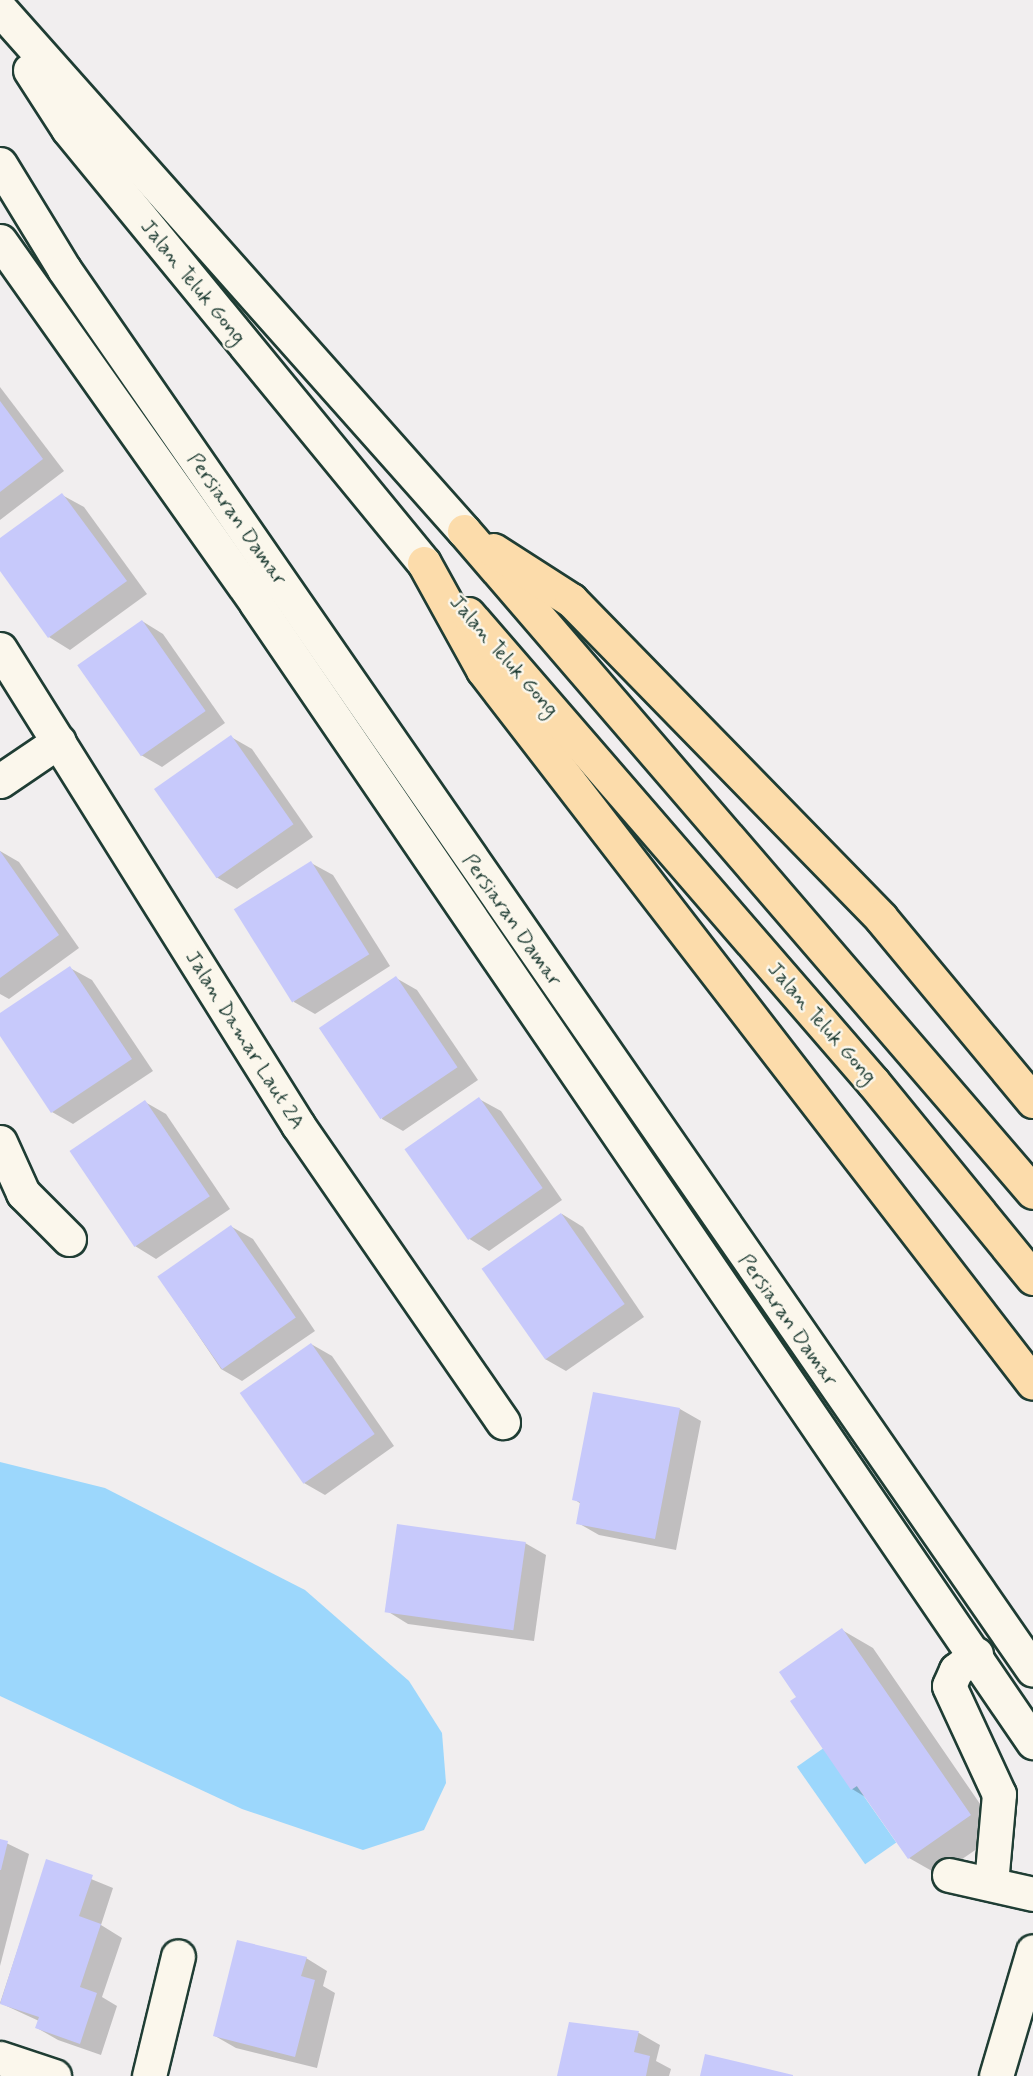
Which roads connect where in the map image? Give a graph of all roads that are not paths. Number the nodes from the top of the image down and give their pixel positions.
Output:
1 (0, 9) edge
2 (0, 16) edge
3 (0, 164) edge
4 (0, 241) edge
5 (464, 531) junction
6 (424, 563) junction
7 (0, 649) edge
8 (59, 741) junction
9 (0, 781) edge
10 (1033, 1101) edge
11 (0, 1142) edge
12 (1033, 1191) edge
13 (11, 1192) edge
14 (69, 1239) dead end
15 (1033, 1278) edge
16 (1033, 1383) edge
17 (503, 1422) dead end
18 (976, 1654) junction
19 (1033, 1670) edge
20 (1033, 1742) edge
21 (949, 1875) dead end
22 (991, 1884) junction
23 (1033, 1894) edge
24 (1033, 1951) edge
25 (178, 1956) dead end
26 (0, 2058) edge
27 (54, 2076) edge
28 (149, 2076) edge
29 (996, 2076) edge

1 - 5 street, Jalan Teluk Gong
2 - 6 street, Jalan Teluk Gong
3 - 19 street, Persiaran Damar
4 - 18 street, Persiaran Damar
5 - 10 main road
5 - 12 main road, Jalan Teluk Gong
6 - 15 main road, Jalan Teluk Gong
6 - 16 main road
7 - 8 street, Jalan Damar Laut 2A
8 - 9 street
8 - 17 street, Jalan Damar Laut 2A
11 - 13 street
13 - 14 street
18 - 20 street, Persiaran Damar
18 - 22 street
21 - 22 street
22 - 23 street
24 - 29 street
25 - 28 street
26 - 27 street

